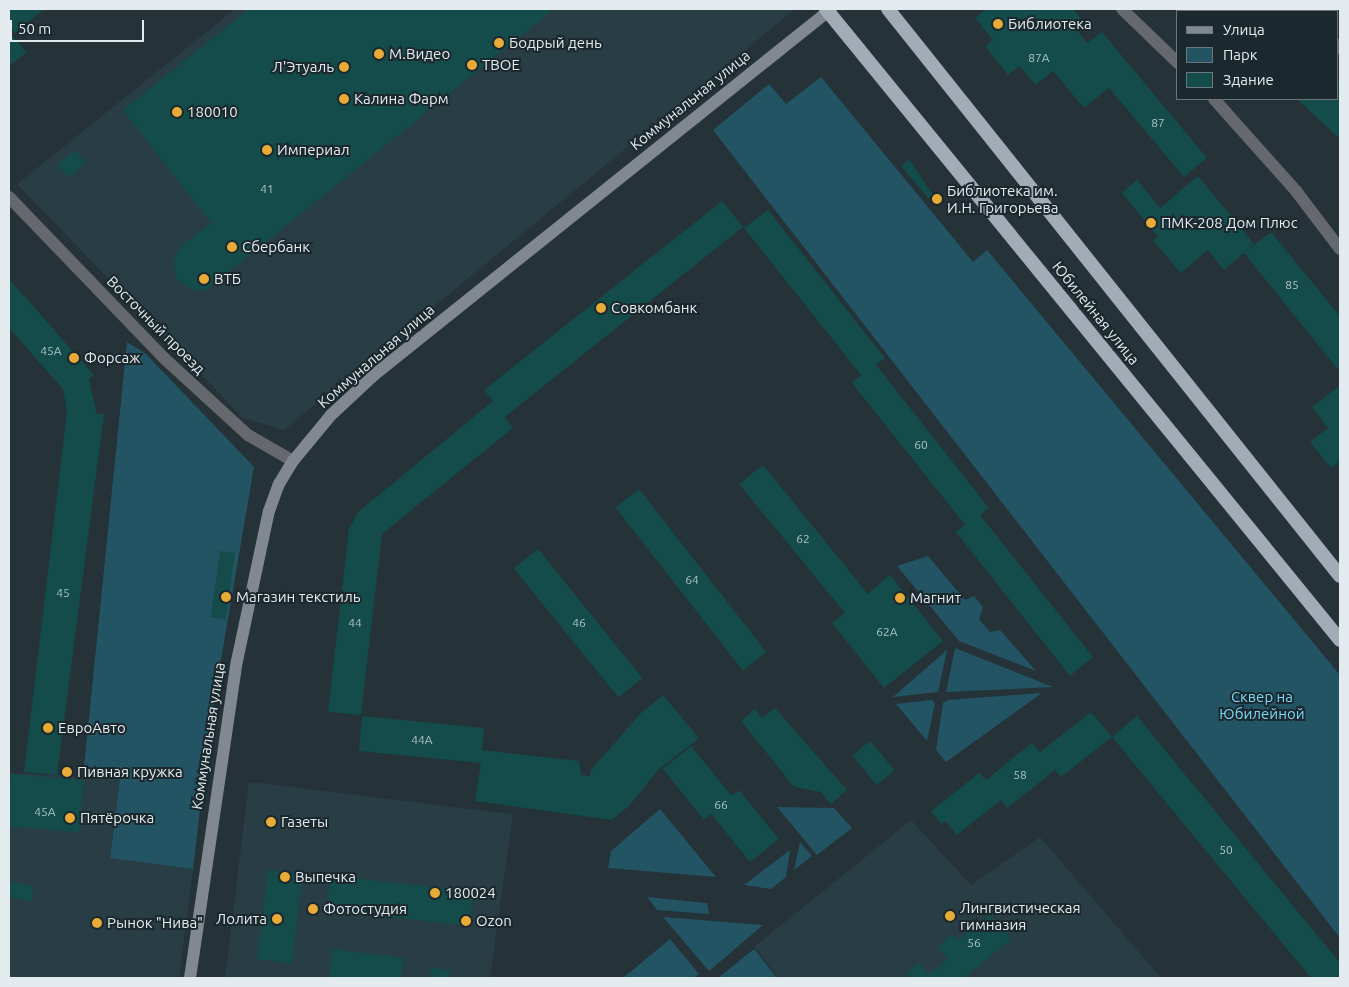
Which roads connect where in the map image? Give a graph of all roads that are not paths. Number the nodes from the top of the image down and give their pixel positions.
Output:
1 (888, 9) edge
2 (1122, 9) edge
3 (828, 10) edge
4 (1176, 61) edge
5 (1215, 100) edge
6 (9, 197) edge
7 (1340, 249) edge
8 (293, 461) junction
9 (1340, 576) edge
10 (1340, 640) edge
11 (190, 978) edge

1 - 9 highway, Юбилейная улица
2 - 4 street
3 - 8 main road, Коммунальная улица
3 - 10 highway, Юбилейная улица
5 - 7 street
6 - 8 street, Восточный проезд
8 - 11 main road, Коммунальная улица

